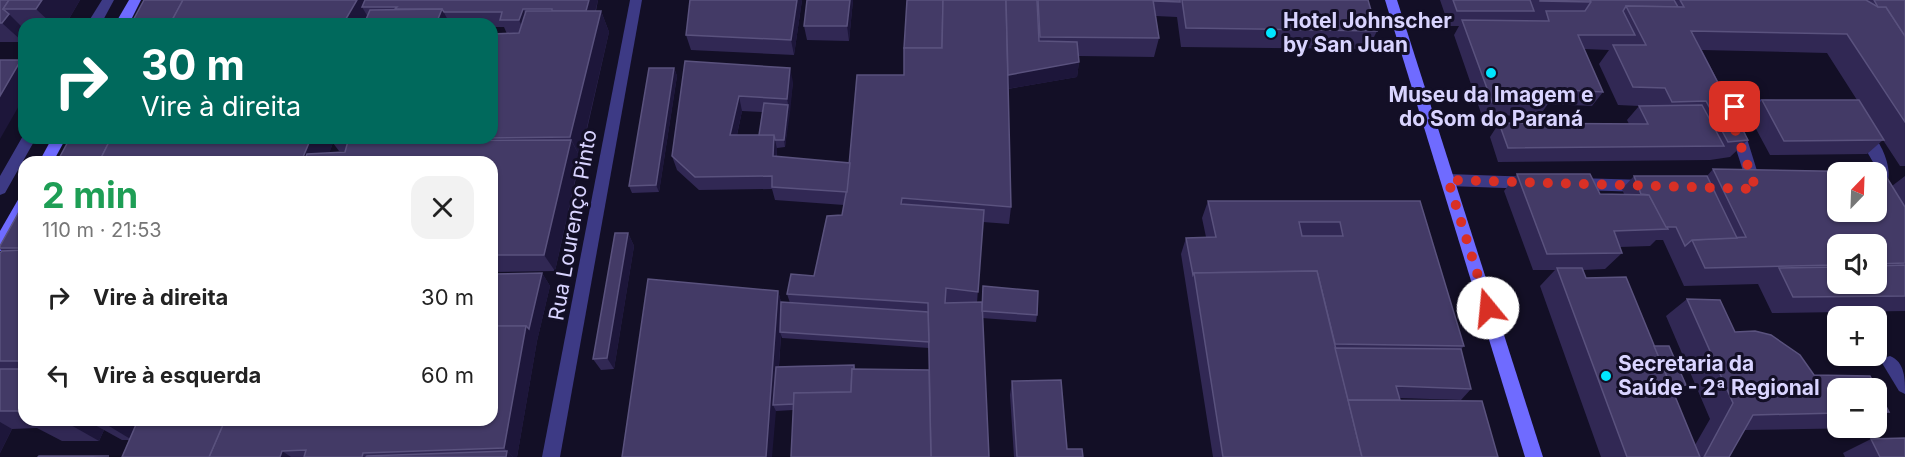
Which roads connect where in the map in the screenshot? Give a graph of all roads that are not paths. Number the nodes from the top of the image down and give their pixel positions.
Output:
1 (108, 0) edge
2 (135, 0) edge
3 (636, 0) edge
4 (1392, 0) edge
5 (98, 18) edge
6 (125, 18) edge
7 (1789, 105) edge
8 (1852, 115) edge
9 (18, 157) edge
10 (1882, 162) edge
11 (1448, 180) junction
12 (1662, 187) edge
13 (0, 189) edge
14 (1756, 189) edge
15 (18, 213) edge
16 (0, 245) edge
17 (1890, 363) dead end
18 (1905, 386) edge
19 (551, 457) edge
20 (1534, 457) edge

1 - 5 lane
2 - 6 street
3 - 19 lane, Rua Lourenço Pinto
4 - 11 street
7 - 14 lane
8 - 10 lane
9 - 13 lane
11 - 12 lane
11 - 20 street
15 - 16 street
17 - 18 lane

